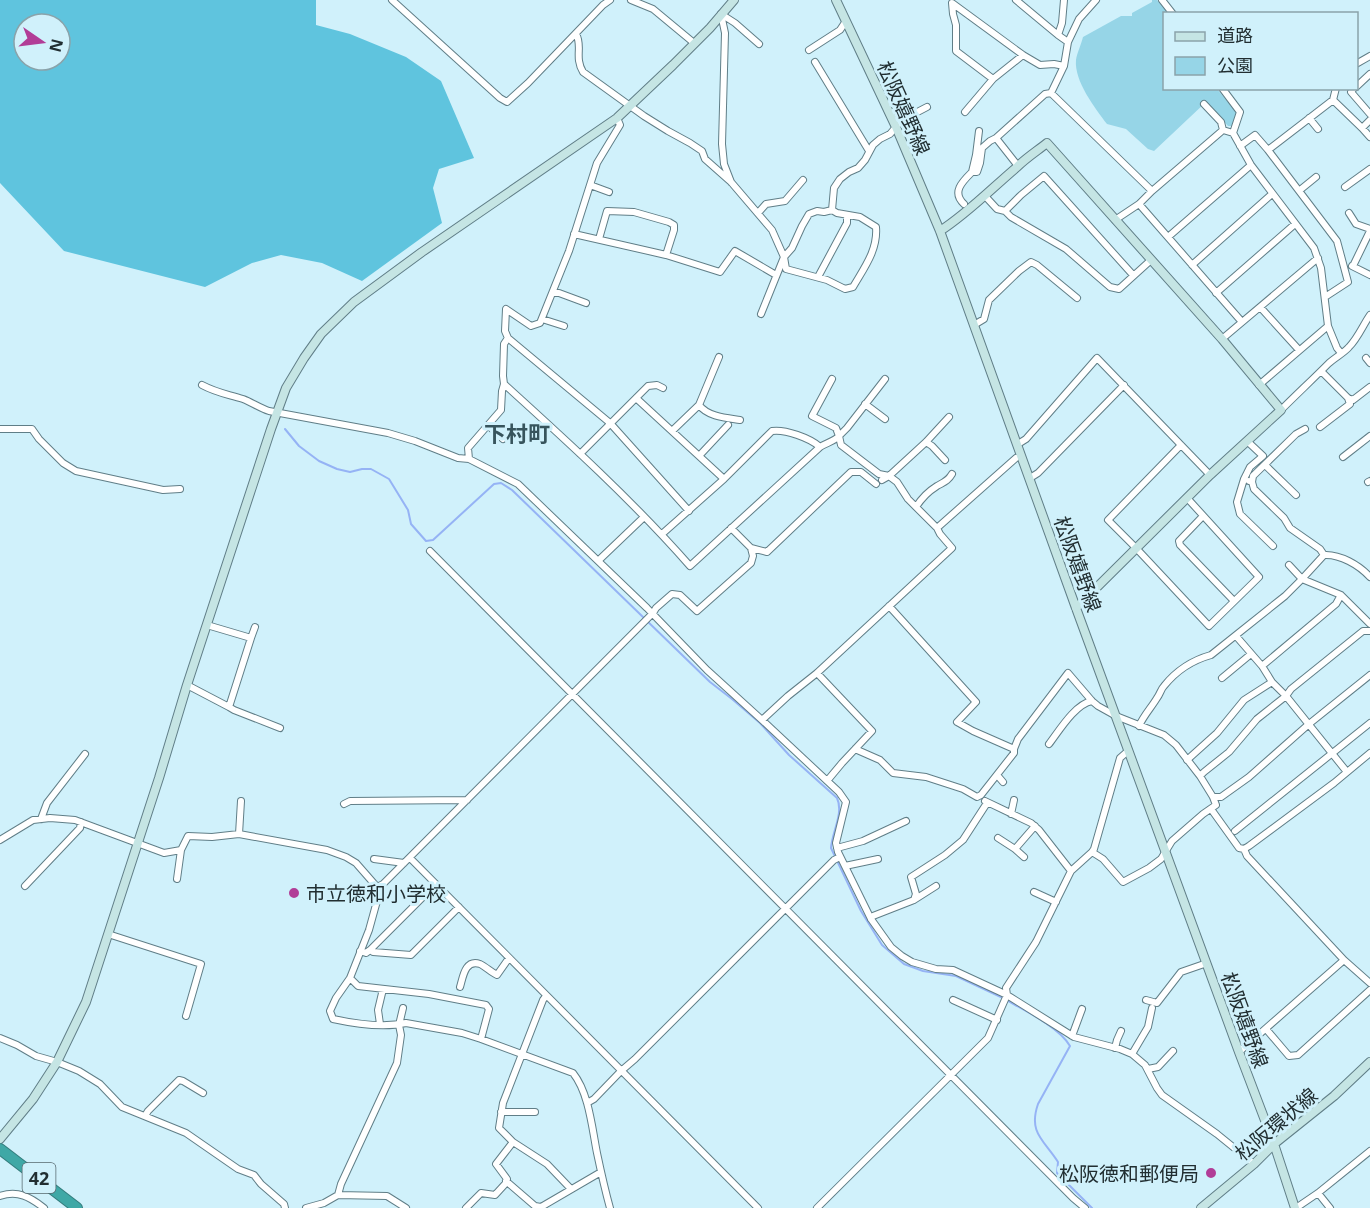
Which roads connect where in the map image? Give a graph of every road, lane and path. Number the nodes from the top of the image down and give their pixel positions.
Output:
1 (392, 0) edge
2 (610, 0) edge
3 (631, 0) edge
4 (734, 0) edge
5 (836, 0) edge
6 (1016, 0) edge
7 (1064, 0) edge
8 (1096, 0) edge
9 (1162, 0) edge
10 (952, 1) edge
11 (1171, 12) edge
12 (721, 15) junction
13 (846, 21) junction
14 (576, 34) junction
15 (1058, 35) junction
16 (1068, 42) junction
17 (694, 43) junction
18 (759, 44) dead end
19 (809, 51) dead end
20 (1023, 55) junction
21 (815, 62) dead end
22 (1064, 66) junction
23 (1370, 74) edge
24 (993, 79) junction
25 (1358, 85) edge
26 (1224, 90) edge
27 (1334, 90) edge
28 (1353, 90) edge
29 (1051, 93) junction
30 (1333, 99) junction
31 (1204, 104) dead end
32 (630, 106) junction
33 (927, 106) dead end
34 (965, 112) dead end
35 (1370, 114) edge
36 (617, 118) junction
37 (1309, 118) junction
38 (1370, 120) edge
39 (896, 127) junction
40 (1362, 128) junction
41 (1318, 129) dead end
42 (1223, 130) junction
43 (979, 131) dead end
44 (1233, 133) junction
45 (1370, 137) edge
46 (996, 138) junction
47 (1240, 146) junction
48 (1268, 150) junction
49 (869, 151) junction
50 (1251, 165) junction
51 (1018, 166) junction
52 (1370, 169) edge
53 (972, 172) junction
54 (1316, 177) dead end
55 (803, 180) dead end
56 (732, 182) junction
57 (590, 185) junction
58 (1345, 187) dead end
59 (1300, 190) junction
60 (1152, 191) junction
61 (609, 192) dead end
62 (1272, 194) junction
63 (985, 196) junction
64 (964, 204) dead end
65 (1139, 204) junction
66 (832, 210) junction
67 (1005, 211) junction
68 (758, 213) junction
69 (1349, 213) dead end
70 (847, 214) junction
71 (1115, 220) junction
72 (1295, 224) junction
73 (1370, 230) edge
74 (940, 231) junction
75 (574, 234) junction
76 (1168, 237) junction
77 (599, 239) junction
78 (666, 255) junction
79 (784, 257) junction
80 (1318, 258) junction
81 (1151, 260) junction
82 (1192, 265) junction
83 (1353, 266) junction
84 (1345, 267) junction
85 (1133, 274) junction
86 (1370, 274) edge
87 (776, 275) junction
88 (818, 277) junction
89 (553, 293) junction
90 (1216, 293) junction
91 (1325, 297) junction
92 (1077, 298) dead end
93 (586, 303) dead end
94 (1261, 308) junction
95 (761, 314) dead end
96 (1370, 315) edge
97 (542, 319) junction
98 (1242, 322) junction
99 (974, 325) junction
100 (564, 326) dead end
101 (1328, 326) junction
102 (508, 338) junction
103 (1222, 339) junction
104 (1299, 350) junction
105 (1341, 352) junction
106 (719, 357) dead end
107 (1322, 371) junction
108 (832, 379) dead end
109 (885, 379) dead end
110 (504, 384) junction
111 (202, 385) dead end
112 (1124, 385) junction
113 (1259, 385) junction
114 (1370, 387) edge
115 (663, 388) dead end
116 (636, 398) junction
117 (1348, 398) junction
118 (866, 404) junction
119 (699, 405) junction
120 (1281, 410) junction
121 (277, 412) junction
122 (949, 417) dead end
123 (885, 419) dead end
124 (741, 420) dead end
125 (610, 423) junction
126 (488, 425) junction
127 (728, 425) dead end
128 (1320, 427) dead end
129 (0, 429) edge
130 (1305, 429) dead end
131 (672, 431) junction
132 (839, 436) junction
133 (1370, 436) edge
134 (503, 439) dead end
135 (1247, 441) junction
136 (926, 442) junction
137 (1018, 444) junction
138 (1181, 445) junction
139 (820, 447) junction
140 (580, 454) junction
141 (699, 456) junction
142 (1343, 457) dead end
143 (1016, 458) dead end
144 (469, 459) junction
145 (945, 460) dead end
146 (1265, 465) junction
147 (952, 474) dead end
148 (1210, 475) junction
149 (889, 476) junction
150 (1030, 478) junction
151 (724, 479) junction
152 (1244, 479) junction
153 (1252, 482) junction
154 (180, 489) dead end
155 (1296, 495) dead end
156 (1188, 499) junction
157 (916, 507) junction
158 (689, 511) junction
159 (1203, 516) junction
160 (644, 517) junction
161 (731, 528) junction
162 (937, 528) junction
163 (662, 534) junction
164 (1273, 546) dead end
165 (752, 548) junction
166 (1136, 548) junction
167 (430, 551) dead end
168 (1324, 555) junction
169 (599, 560) junction
170 (1289, 564) dead end
171 (1370, 577) edge
172 (1302, 579) junction
173 (1341, 596) junction
174 (1234, 601) junction
175 (889, 606) junction
176 (1076, 608) junction
177 (653, 613) junction
178 (1370, 624) edge
179 (207, 625) junction
180 (255, 627) dead end
181 (1370, 631) edge
182 (1236, 636) junction
183 (251, 638) junction
184 (1251, 654) junction
185 (1262, 666) junction
186 (817, 673) junction
187 (1370, 675) edge
188 (1222, 678) dead end
189 (1272, 682) junction
190 (187, 685) junction
191 (573, 694) junction
192 (1286, 696) junction
193 (1092, 701) junction
194 (229, 707) junction
195 (1116, 716) junction
196 (762, 720) junction
197 (1370, 723) edge
198 (1309, 724) junction
199 (1139, 726) junction
200 (280, 728) dead end
201 (1049, 744) dead end
202 (855, 749) junction
203 (1014, 749) junction
204 (1128, 751) junction
205 (85, 753) dead end
206 (1370, 753) edge
207 (1332, 754) junction
208 (1187, 760) junction
209 (1347, 772) junction
210 (997, 775) junction
211 (1200, 776) junction
212 (827, 781) junction
213 (1003, 782) dead end
214 (979, 796) junction
215 (1213, 797) junction
216 (468, 800) junction
217 (241, 801) dead end
218 (1014, 801) dead end
219 (987, 802) junction
220 (344, 804) dead end
221 (1210, 809) junction
222 (1011, 814) junction
223 (41, 819) junction
224 (906, 821) dead end
225 (81, 822) junction
226 (1035, 826) junction
227 (1235, 831) dead end
228 (240, 834) junction
229 (998, 838) dead end
230 (0, 840) edge
231 (138, 842) junction
232 (837, 848) junction
233 (1015, 849) junction
234 (1244, 849) junction
235 (180, 850) junction
236 (1166, 851) junction
237 (1092, 852) junction
238 (840, 857) junction
239 (1024, 857) dead end
240 (374, 859) dead end
241 (878, 859) dead end
242 (407, 860) junction
243 (845, 866) junction
244 (1071, 871) junction
245 (177, 879) dead end
246 (436, 884) junction
247 (25, 886) dead end
248 (936, 886) dead end
249 (376, 887) junction
250 (1034, 892) dead end
251 (914, 900) junction
252 (1056, 902) junction
253 (459, 907) junction
254 (785, 908) junction
255 (871, 919) junction
256 (108, 934) junction
257 (370, 950) junction
258 (360, 951) junction
259 (509, 958) junction
260 (1344, 960) junction
261 (1207, 963) junction
262 (350, 978) junction
263 (1370, 983) edge
264 (460, 987) dead end
265 (383, 989) junction
266 (1370, 990) edge
267 (1007, 994) junction
268 (546, 996) junction
269 (953, 1000) dead end
270 (1146, 1000) dead end
271 (403, 1008) dead end
272 (1152, 1008) dead end
273 (1082, 1009) dead end
274 (186, 1016) dead end
275 (997, 1020) junction
276 (380, 1024) junction
277 (399, 1025) junction
278 (1266, 1029) junction
279 (1121, 1031) dead end
280 (1072, 1036) junction
281 (0, 1038) edge
282 (481, 1039) junction
283 (1115, 1048) junction
284 (1173, 1051) dead end
285 (1239, 1053) junction
286 (522, 1054) junction
287 (1131, 1054) junction
288 (57, 1062) junction
289 (1370, 1062) edge
290 (1148, 1069) junction
291 (621, 1071) junction
292 (951, 1074) junction
293 (203, 1093) dead end
294 (587, 1103) junction
295 (501, 1112) junction
296 (535, 1112) dead end
297 (145, 1116) junction
298 (0, 1139) edge
299 (513, 1142) junction
300 (1275, 1144) junction
301 (0, 1149) edge
302 (1370, 1151) edge
303 (1254, 1164) junction
304 (601, 1172) junction
305 (506, 1181) junction
306 (571, 1189) junction
307 (1318, 1193) junction
308 (339, 1195) junction
309 (0, 1196) edge
310 (44, 1208) edge
311 (77, 1208) edge
312 (285, 1208) edge
313 (306, 1208) edge
314 (406, 1208) edge
315 (466, 1208) edge
316 (610, 1208) edge
317 (758, 1208) edge
318 (817, 1208) edge
319 (1085, 1208) edge
320 (1201, 1208) edge
321 (1295, 1208) edge
322 (1330, 1208) edge

1 - 14 street
2 - 14 street
3 - 17 street
4 - 12 street
5 - 13 street, 松阪嬉野線
6 - 15 street
7 - 15 street
8 - 16 street
9 - 11 street
10 - 20 street
10 - 24 street
12 - 17 street
12 - 18 street
12 - 56 street
13 - 19 street
13 - 39 street, 松阪嬉野線
14 - 32 street
15 - 16 street
16 - 22 street
17 - 32 street
20 - 22 street
20 - 24 street
21 - 49 street
22 - 29 street
23 - 25 street
24 - 34 street
26 - 44 street
27 - 30 street
28 - 35 street
29 - 46 street
29 - 60 street
30 - 37 street
30 - 40 street
31 - 42 street
32 - 36 street
32 - 56 street
33 - 39 street
36 - 57 street
36 - 121 street
37 - 41 street
37 - 48 street
38 - 40 street
39 - 49 street
39 - 74 street, 松阪嬉野線
40 - 45 street
42 - 44 street
42 - 60 street
43 - 53 street
44 - 47 street
46 - 51 street
46 - 53 street
47 - 48 street
47 - 50 street
48 - 59 street
49 - 66 street
50 - 62 street
50 - 76 street
51 - 63 street
51 - 71 street
52 - 58 street
53 - 64 street
54 - 59 street
55 - 68 street
56 - 68 street
57 - 61 street
57 - 75 street
59 - 84 street
60 - 65 street
62 - 72 street
62 - 82 street
63 - 67 street
63 - 74 street
65 - 71 street
65 - 76 street
66 - 70 street
66 - 79 street
67 - 85 street
67 - 85 street
68 - 79 street
69 - 73 street
70 - 88 street
70 - 88 street
71 - 81 street
72 - 80 street
72 - 90 street
73 - 83 street
74 - 99 street, 松阪嬉野線
75 - 77 street
75 - 89 street
76 - 82 street
77 - 78 street
77 - 78 street
78 - 87 street
79 - 87 street
79 - 88 street
80 - 91 street
80 - 94 street
81 - 85 street
81 - 103 street
82 - 90 street
83 - 84 street
83 - 86 street
84 - 91 street
87 - 95 street
89 - 93 street
89 - 97 street
90 - 98 street
91 - 101 street
92 - 99 street
94 - 98 street
94 - 104 street
96 - 105 street
97 - 100 street
97 - 102 street
98 - 103 street
99 - 137 street, 松阪嬉野線
101 - 104 street
101 - 105 street
102 - 110 street
102 - 125 street
103 - 113 street
104 - 113 street
105 - 107 street
106 - 119 street
107 - 117 street
107 - 120 street
108 - 132 street
109 - 118 street
110 - 126 street
110 - 140 street
111 - 121 street
112 - 137 street
112 - 138 street
112 - 150 street
113 - 120 street
114 - 117 street
115 - 116 street
116 - 125 street
116 - 131 street
117 - 128 street
118 - 123 street
118 - 132 street
119 - 124 street
119 - 131 street
120 - 135 street
121 - 144 street
121 - 179 street
122 - 136 street
125 - 140 street
125 - 158 street
126 - 134 street
126 - 144 street
127 - 141 street
129 - 154 street
130 - 146 street
131 - 141 street
132 - 139 street
132 - 149 street
133 - 142 street
135 - 148 street
135 - 152 street
136 - 145 street
136 - 149 street
137 - 150 street, 松阪嬉野線
138 - 148 street
138 - 166 street
139 - 151 street
139 - 161 street
140 - 160 street
141 - 151 street
143 - 162 street
144 - 169 street
146 - 153 street
146 - 155 street
147 - 157 street
148 - 156 street
149 - 157 street
149 - 165 street
150 - 176 street, 松阪嬉野線
151 - 158 street
152 - 153 street
152 - 164 street
153 - 168 street
156 - 159 street
156 - 166 street
157 - 162 street
158 - 163 street
159 - 174 street
159 - 174 street
160 - 163 street
160 - 169 street
161 - 163 street
161 - 165 street
162 - 175 street
165 - 177 street
166 - 174 street
166 - 176 street
167 - 191 street
168 - 171 street
168 - 172 street
169 - 177 street
170 - 172 street
172 - 173 street
172 - 182 street
173 - 178 street
173 - 185 street
175 - 186 street
175 - 203 street
176 - 195 street, 松阪嬉野線
177 - 191 street
177 - 196 street
179 - 183 street
179 - 190 street
180 - 183 street
181 - 192 street
182 - 184 street
182 - 199 street
183 - 194 street
184 - 185 street
184 - 188 street
185 - 189 street
186 - 196 street
186 - 202 street
187 - 198 street
189 - 192 street
189 - 208 street
190 - 194 street
190 - 231 street
191 - 216 street
191 - 254 street
192 - 198 street
192 - 211 street
193 - 195 street
193 - 201 street
193 - 203 street
194 - 200 street
195 - 199 street
195 - 204 street, 松阪嬉野線
196 - 212 street
197 - 207 street
198 - 207 street
198 - 215 street
199 - 208 street
202 - 212 street
202 - 214 street
203 - 210 street
204 - 236 street, 松阪嬉野線
204 - 237 street
205 - 223 street
206 - 209 street
207 - 209 street
207 - 227 street
208 - 211 street
209 - 234 street
210 - 213 street
210 - 214 street
211 - 215 street
212 - 232 street
214 - 219 street
215 - 221 street
216 - 220 street
216 - 242 street
217 - 228 street
218 - 222 street
219 - 222 street
219 - 251 street
221 - 234 street
221 - 236 street
222 - 226 street
223 - 225 street
223 - 230 street
224 - 232 street
225 - 231 street
225 - 247 street
226 - 233 street
226 - 244 street
228 - 235 street
228 - 249 street
229 - 233 street
231 - 235 street
231 - 256 street
232 - 238 street
233 - 239 street
234 - 260 street
235 - 245 street
236 - 237 street
236 - 261 street, 松阪嬉野線
237 - 244 street
238 - 243 street
238 - 254 street
240 - 242 street
241 - 243 street
242 - 246 street
242 - 249 street
243 - 255 street
244 - 252 street
246 - 253 street
246 - 257 street
248 - 251 street
249 - 258 street
250 - 252 street
251 - 255 street
252 - 267 street
253 - 257 street
253 - 259 street
254 - 291 street
254 - 292 street
255 - 267 street
256 - 274 street
256 - 288 street
257 - 258 street
258 - 262 street
259 - 264 street
259 - 268 street
260 - 263 street
260 - 278 street
261 - 270 street
261 - 285 street, 松阪嬉野線
262 - 265 street
262 - 276 street
265 - 276 street
265 - 282 street
266 - 278 street
267 - 275 street
267 - 280 street
268 - 286 street
268 - 291 street
269 - 275 street
271 - 277 street
272 - 287 street
273 - 280 street
275 - 292 street
276 - 277 street
277 - 282 street
277 - 308 street
278 - 285 street
279 - 283 street
280 - 283 street
281 - 288 street
282 - 286 street
283 - 287 street
284 - 290 street
285 - 300 street, 松阪嬉野線
286 - 294 street
286 - 295 street
287 - 290 street
288 - 297 street
288 - 298 street
289 - 300 street, 松阪環状線
290 - 303 street
291 - 294 street
291 - 317 street
292 - 318 street
292 - 319 street
293 - 297 street
294 - 304 street
295 - 296 street
295 - 299 street
297 - 312 street
299 - 305 street
299 - 306 street
300 - 303 street, 松阪環状線
300 - 321 street, 松阪嬉野線
301 - 311 highway, 42
302 - 307 street
303 - 320 street, 松阪環状線
304 - 306 street
304 - 316 street
305 - 306 street
305 - 315 street
307 - 321 street
307 - 322 street
308 - 313 street
308 - 314 street
309 - 310 street

